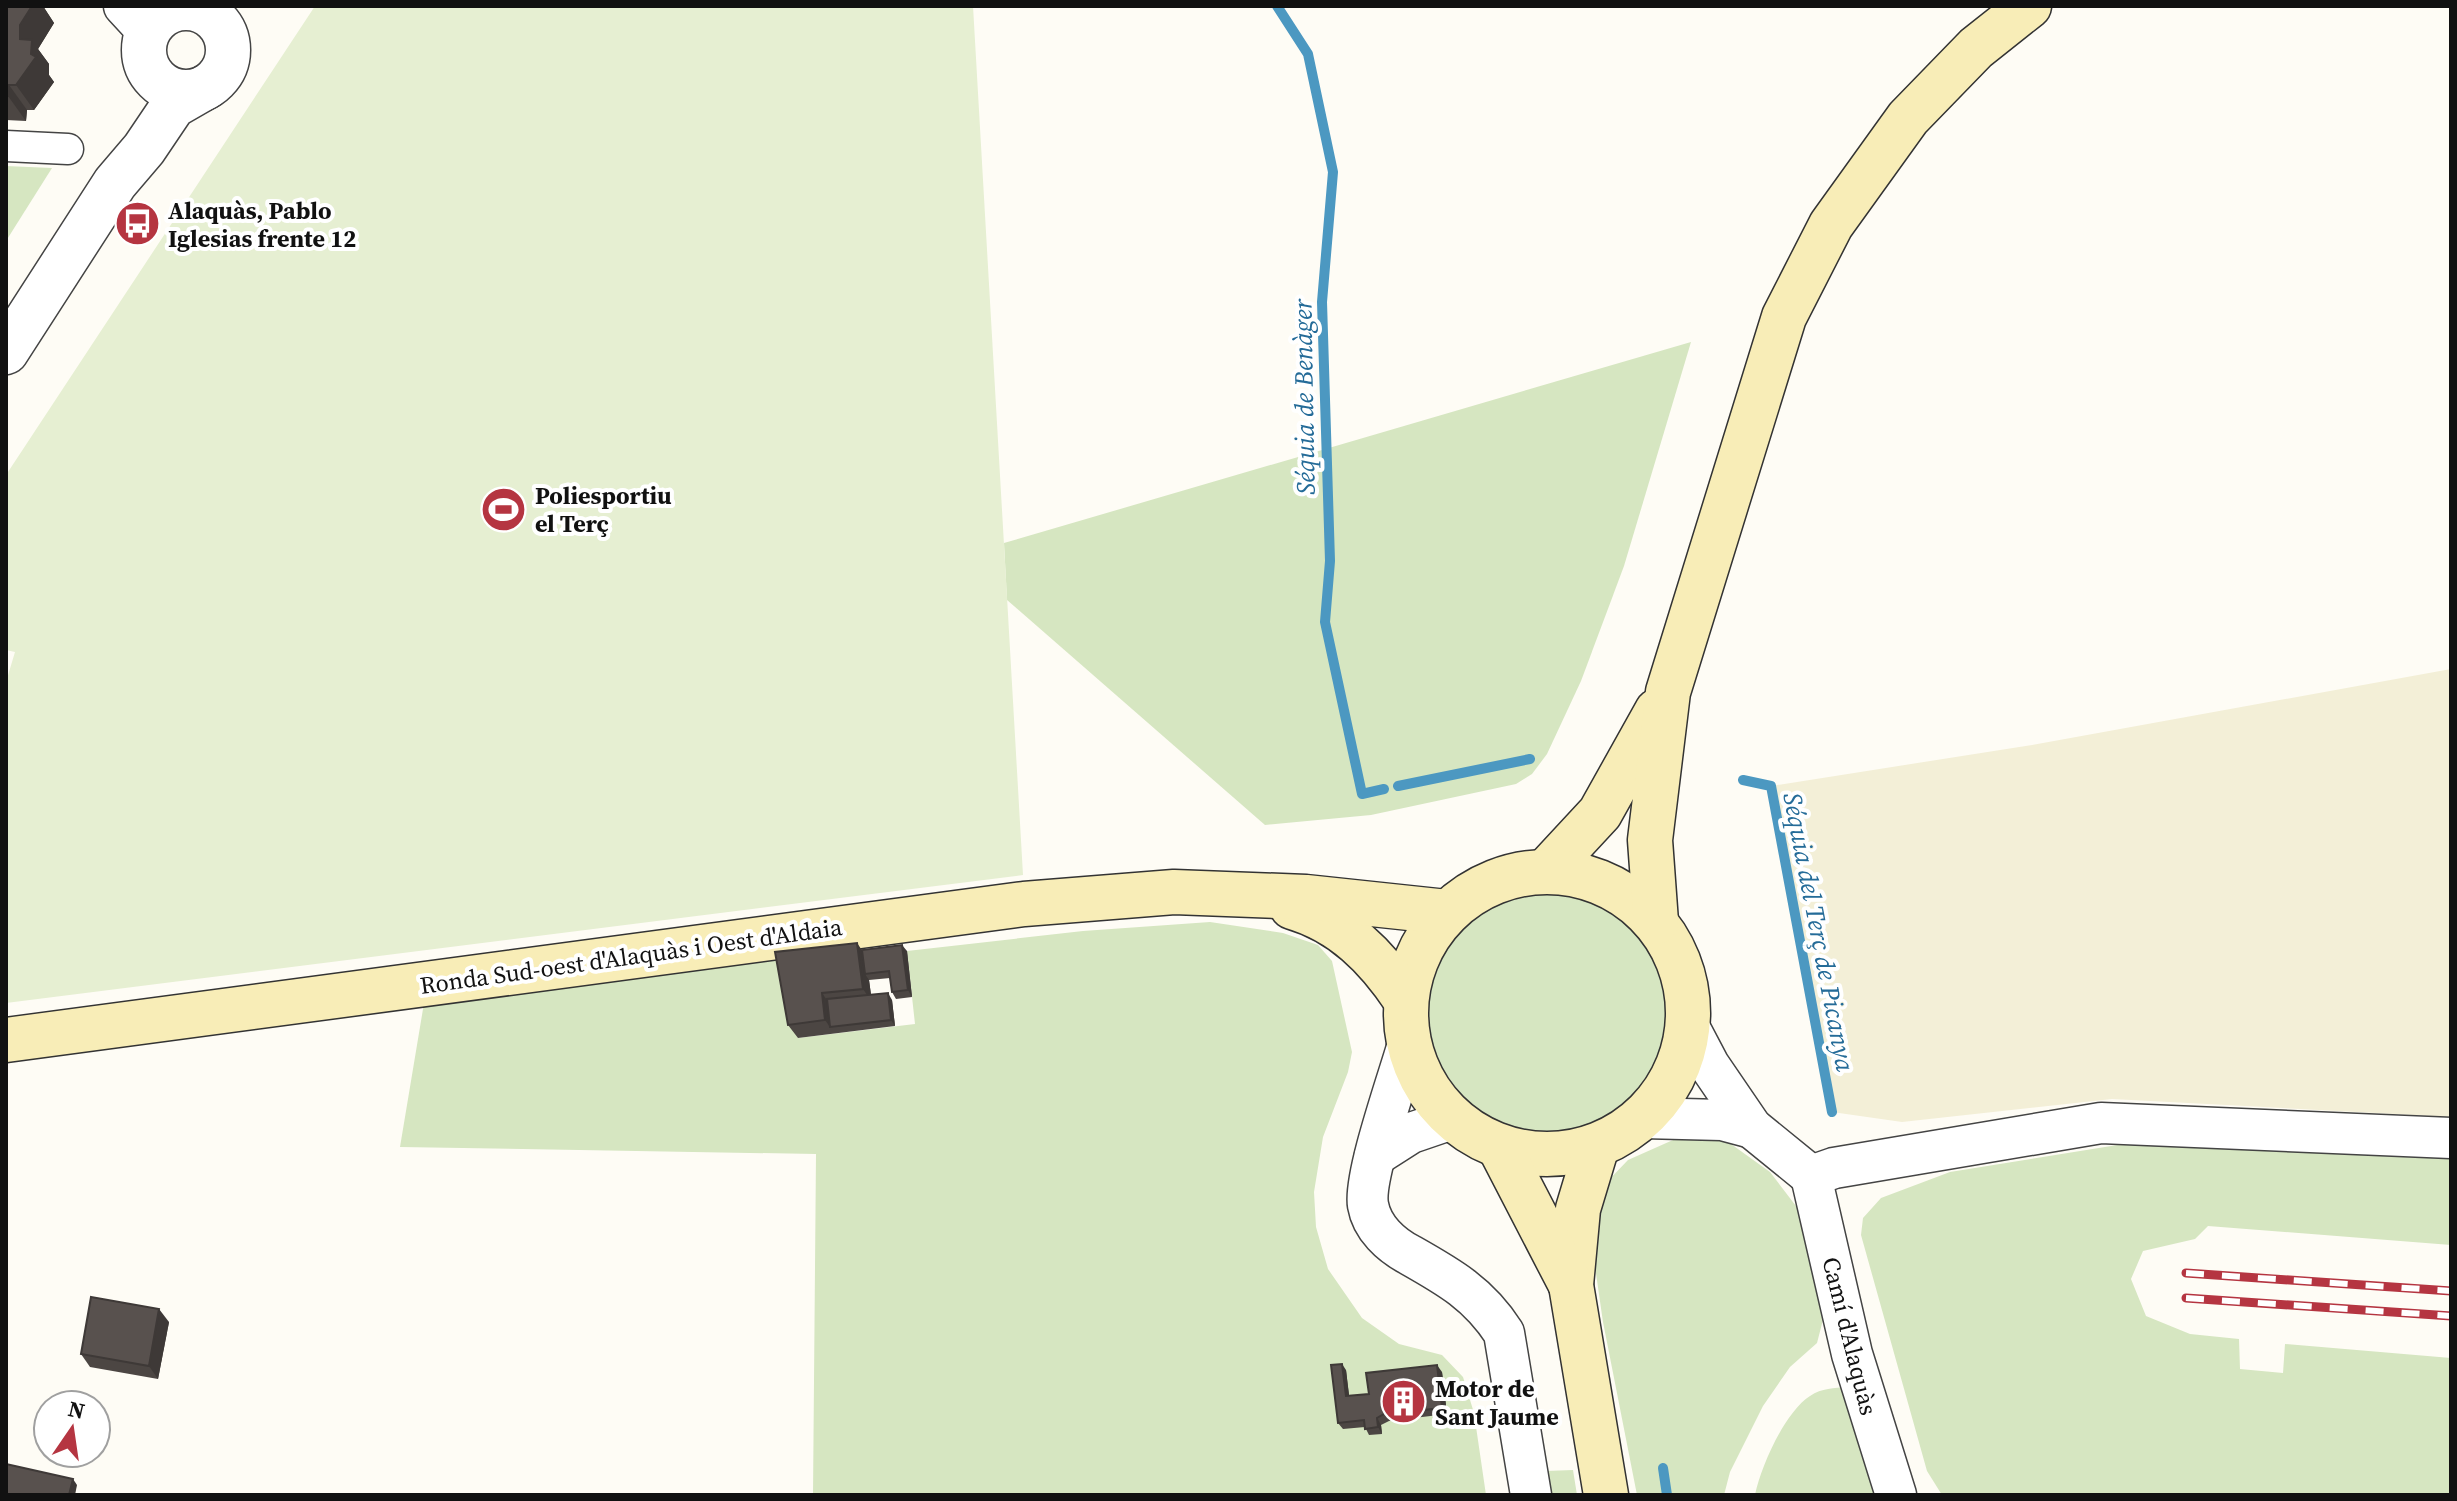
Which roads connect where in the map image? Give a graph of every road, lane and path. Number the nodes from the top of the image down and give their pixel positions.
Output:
1 (241, 6) edge
2 (2029, 6) edge
3 (172, 11) edge
4 (217, 71) junction
5 (159, 81) junction
6 (6, 146) edge
7 (68, 149) dead end
8 (144, 149) junction
9 (6, 352) edge
10 (1668, 692) junction
11 (1549, 868) junction
12 (1258, 896) junction
13 (1447, 912) junction
14 (1656, 922) junction
15 (1405, 999) junction
16 (1689, 1027) junction
17 (6, 1040) edge
18 (1408, 1044) junction
19 (1643, 1118) junction
20 (1452, 1119) junction
21 (1752, 1128) junction
22 (2451, 1138) edge
23 (1597, 1146) junction
24 (1500, 1148) junction
25 (1375, 1156) junction
26 (1811, 1176) junction
27 (1571, 1285) junction
28 (1531, 1495) edge
29 (1606, 1495) edge
30 (1896, 1495) edge

1 - 4 street
2 - 10 main road
3 - 4 street
3 - 5 street
4 - 5 street
4 - 8 street
5 - 8 street
6 - 7 street
8 - 9 street
10 - 11 main road
10 - 14 main road
11 - 13 main road
11 - 14 main road
12 - 13 main road, Ronda Sud-oest d'Alaquàs i Oest d'Aldaia
12 - 15 main road, Ronda Sud-oest d'Alaquàs i Oest d'Aldaia
12 - 17 main road, Ronda Sud-oest d'Alaquàs i Oest d'Aldaia
13 - 15 main road
14 - 16 main road
15 - 18 main road
16 - 19 main road
16 - 21 street
18 - 20 main road
18 - 25 street
19 - 21 street
19 - 23 main road
20 - 24 main road
20 - 25 street
21 - 26 street
22 - 26 street
23 - 24 main road
23 - 27 main road
24 - 27 main road
25 - 28 street
26 - 30 street, Camí d'Alaquàs
27 - 29 main road

